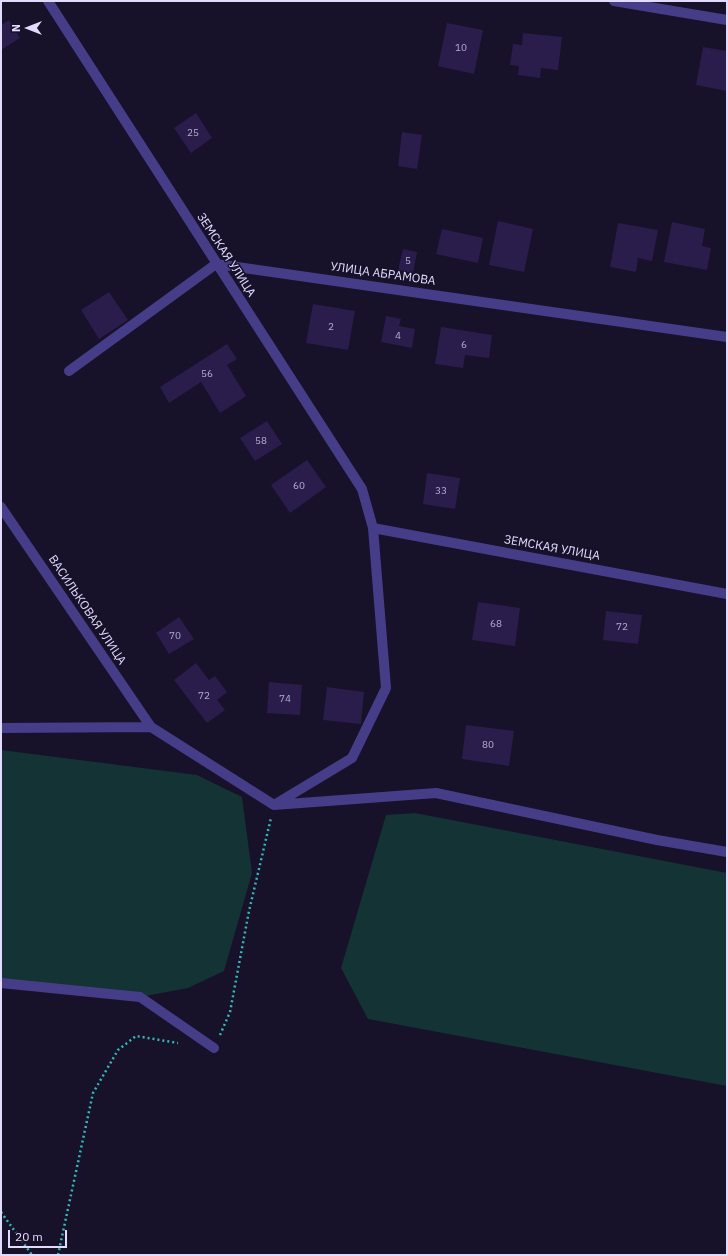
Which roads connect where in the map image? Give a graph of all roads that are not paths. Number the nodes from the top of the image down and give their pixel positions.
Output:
1 (48, 1) edge
2 (614, 1) edge
3 (727, 20) edge
4 (216, 264) junction
5 (727, 337) edge
6 (69, 371) dead end
7 (1, 507) edge
8 (372, 528) junction
9 (727, 594) edge
10 (151, 727) junction
11 (1, 728) edge
12 (274, 805) junction
13 (727, 852) edge
14 (1, 983) edge
15 (214, 1048) dead end

1 - 4 street, ЗЕМСКАЯ УЛИЦА
2 - 3 street
4 - 5 street, УЛИЦА АБРАМОВА
4 - 6 street
4 - 8 street, ЗЕМСКАЯ УЛИЦА
7 - 10 street, ВАСИЛЬКОВАЯ УЛИЦА
8 - 9 street, ЗЕМСКАЯ УЛИЦА
8 - 12 street, ЗЕМСКАЯ УЛИЦА
10 - 11 street
10 - 12 street
12 - 13 street
14 - 15 street

